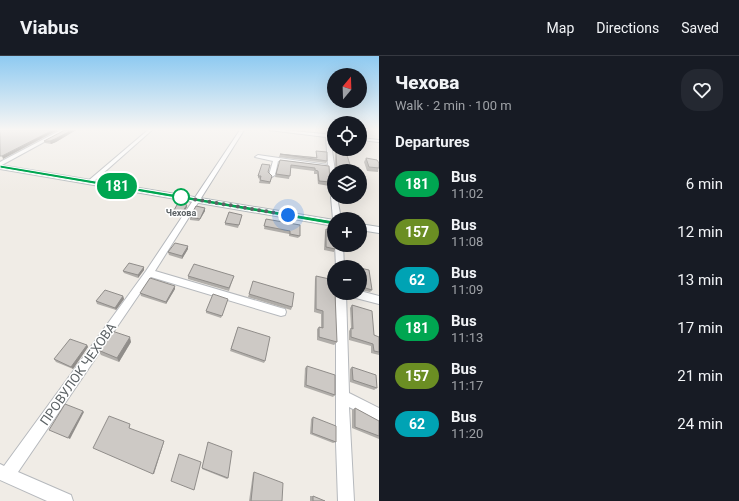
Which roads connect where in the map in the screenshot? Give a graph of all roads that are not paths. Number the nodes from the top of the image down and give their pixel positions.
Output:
1 (25, 151) edge
2 (126, 151) edge
3 (228, 151) edge
4 (258, 157) dead end
5 (276, 159) junction
6 (0, 164) edge
7 (327, 165) edge
8 (0, 167) edge
9 (272, 175) edge
10 (90, 182) junction
11 (196, 200) junction
12 (327, 222) edge
13 (367, 228) edge
14 (379, 230) edge
15 (149, 273) junction
16 (367, 297) edge
17 (341, 300) edge
18 (379, 300) edge
19 (281, 312) dead end
20 (343, 397) junction
21 (379, 415) edge
22 (4, 474) edge
23 (65, 501) edge
24 (346, 501) edge

1 - 6 street
2 - 10 street
3 - 11 street, ПРОВУЛОК ЧЕХОВА
4 - 5 street
5 - 7 street
5 - 9 street
8 - 10 main road
10 - 11 main road
11 - 12 main road
11 - 15 street, ПРОВУЛОК ЧЕХОВА
13 - 14 main road
15 - 19 street
15 - 22 street, ПРОВУЛОК ЧЕХОВА
16 - 18 street
17 - 20 street
20 - 21 street
20 - 24 street
22 - 23 street

